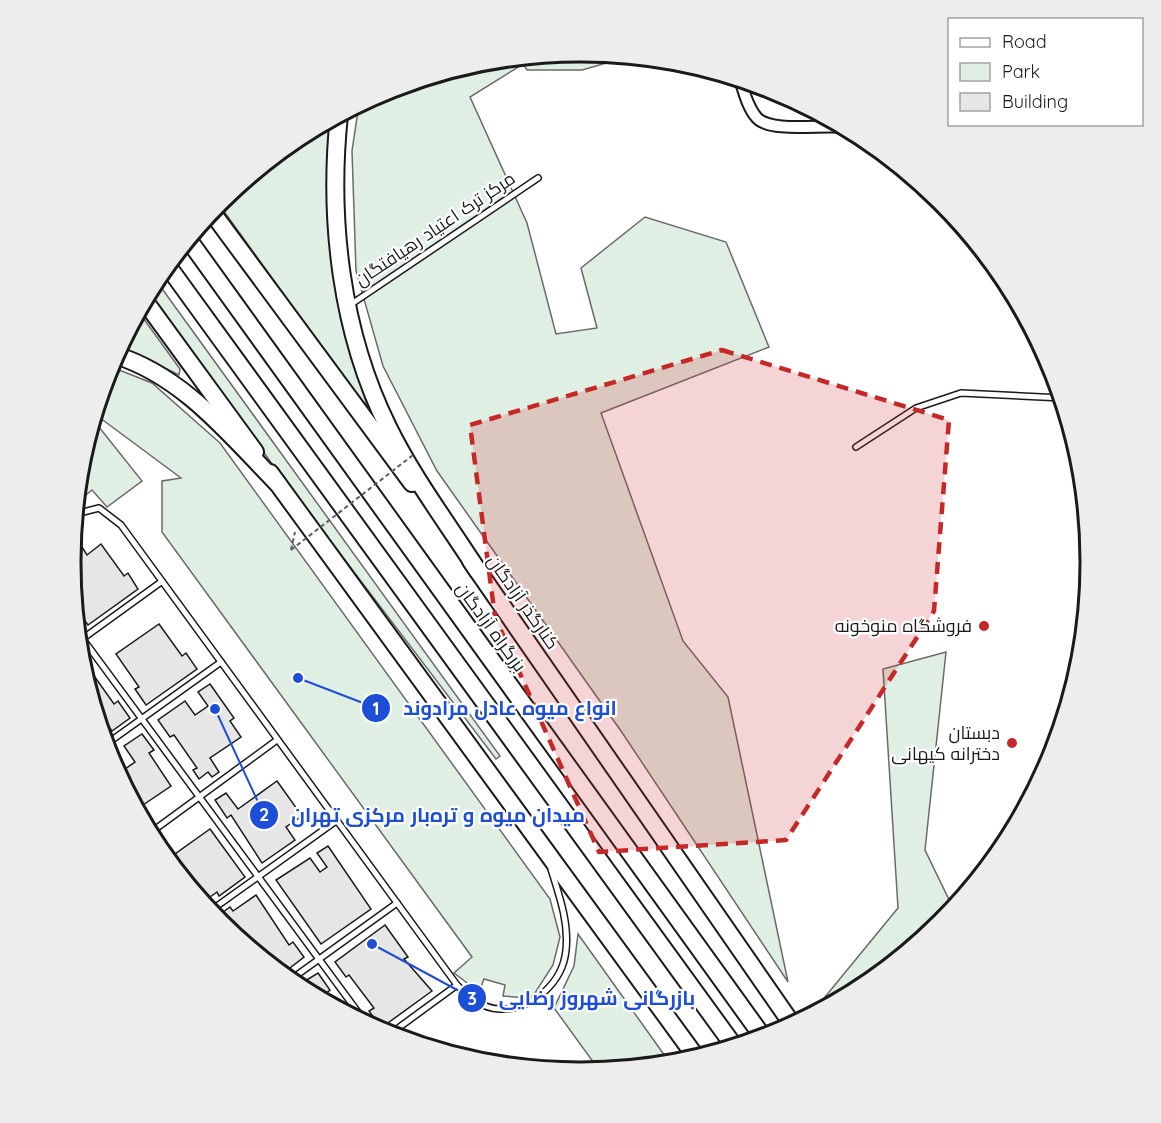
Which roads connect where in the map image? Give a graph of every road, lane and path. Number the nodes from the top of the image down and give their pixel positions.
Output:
1 (743, 89) edge
2 (338, 124) edge
3 (824, 124) edge
4 (538, 178) dead end
5 (217, 219) edge
6 (193, 246) edge
7 (173, 273) edge
8 (349, 306) junction
9 (149, 307) edge
10 (124, 358) edge
11 (1053, 398) edge
12 (856, 447) dead end
13 (413, 455) dead end
14 (277, 483) junction
15 (84, 512) edge
16 (291, 550) dead end
17 (478, 571) junction
18 (161, 582) junction
19 (86, 635) edge
20 (89, 651) edge
21 (221, 662) junction
22 (141, 719) junction
23 (114, 739) edge
24 (277, 740) junction
25 (198, 798) junction
26 (336, 821) junction
27 (157, 828) edge
28 (544, 851) junction
29 (258, 877) junction
30 (397, 903) junction
31 (218, 905) edge
32 (319, 960) junction
33 (299, 974) edge
34 (457, 985) junction
35 (355, 1008) edge
36 (787, 1017) edge
37 (399, 1027) edge
38 (757, 1029) edge
39 (729, 1039) edge
40 (690, 1049) edge

1 - 3 street
2 - 8 main road
4 - 8 lane, مرکز ترک اعتیاد رهیافتگان
5 - 17 main road, کنارگذر آزادگان
6 - 38 main road, بزرگراه آزادگان
7 - 39 main road
8 - 17 main road
9 - 14 main road
10 - 14 main road
11 - 12 lane
13 - 16 path, bridge
14 - 28 main road
15 - 18 lane
17 - 36 main road, کنارگذر آزادگان
18 - 19 lane
18 - 21 lane
20 - 22 lane
21 - 22 lane
21 - 24 lane
22 - 23 lane
22 - 25 lane
24 - 25 lane
24 - 26 lane
25 - 27 lane
25 - 29 lane
26 - 29 lane
26 - 30 lane
28 - 34 lane
28 - 40 main road
29 - 31 lane
29 - 32 lane
30 - 32 lane
30 - 34 lane
32 - 33 lane
32 - 35 lane
34 - 37 lane

